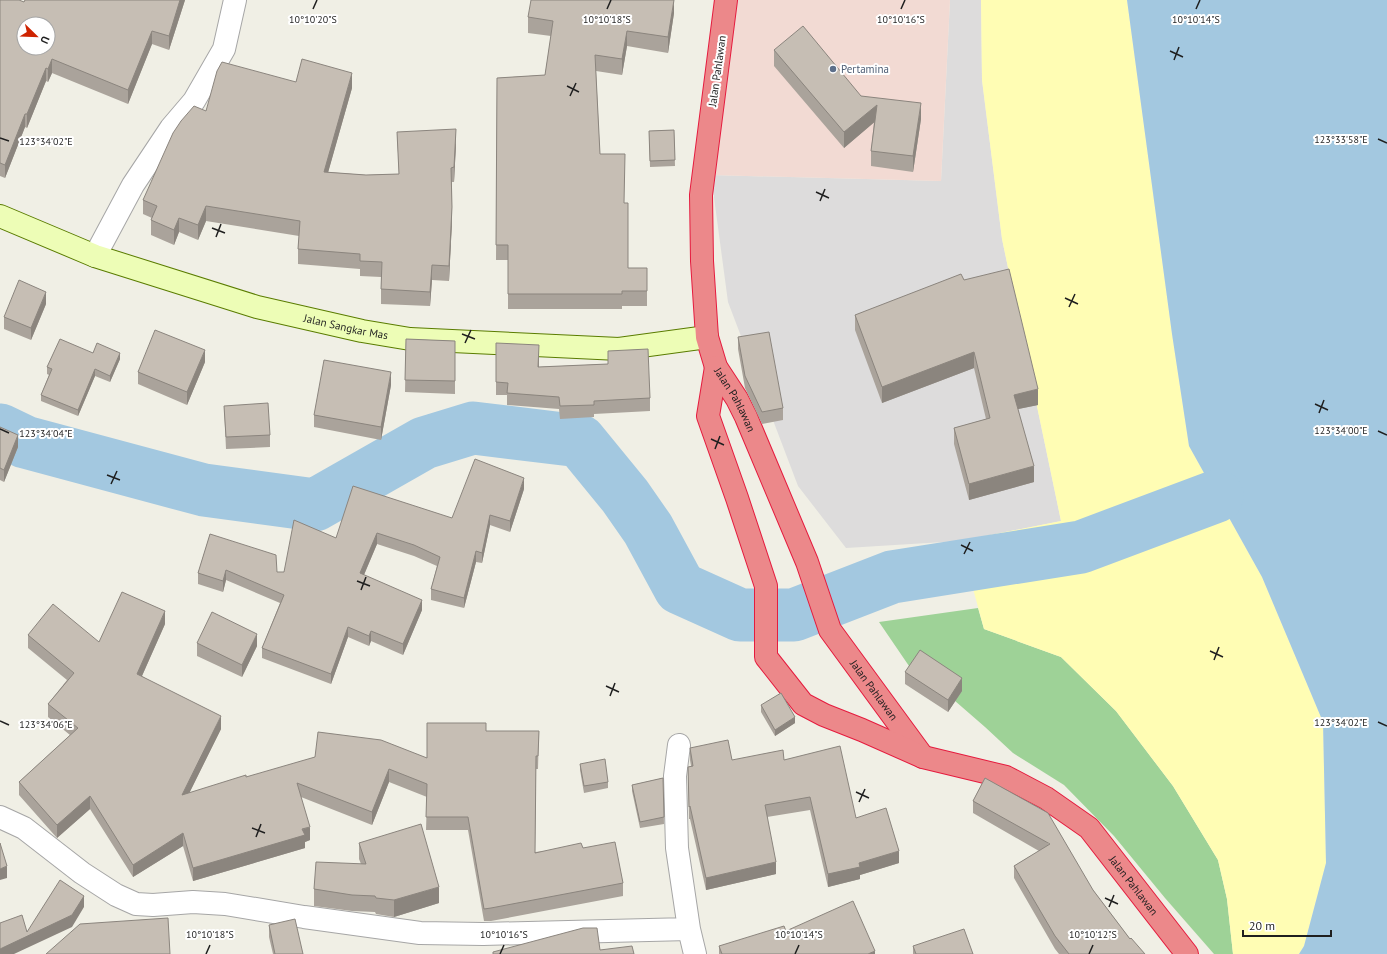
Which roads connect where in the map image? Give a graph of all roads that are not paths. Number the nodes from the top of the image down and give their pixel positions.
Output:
1 (235, 0) edge
2 (726, 0) edge
3 (0, 216) edge
4 (95, 256) junction
5 (707, 337) junction
6 (716, 367) junction
7 (679, 745) dead end
8 (924, 757) junction
9 (0, 818) edge
10 (689, 929) junction
11 (695, 954) edge
12 (1187, 954) edge

1 - 4 street
2 - 5 highway, Jalan Pahlawan
3 - 4 street, Jalan Sangkar Mas
4 - 5 street, Jalan Sangkar Mas
5 - 6 highway, Jalan Pahlawan
6 - 8 highway, Jalan Pahlawan
6 - 8 highway, Jalan Pahlawan
7 - 10 street
8 - 12 highway, Jalan Pahlawan
9 - 10 street
10 - 11 street

